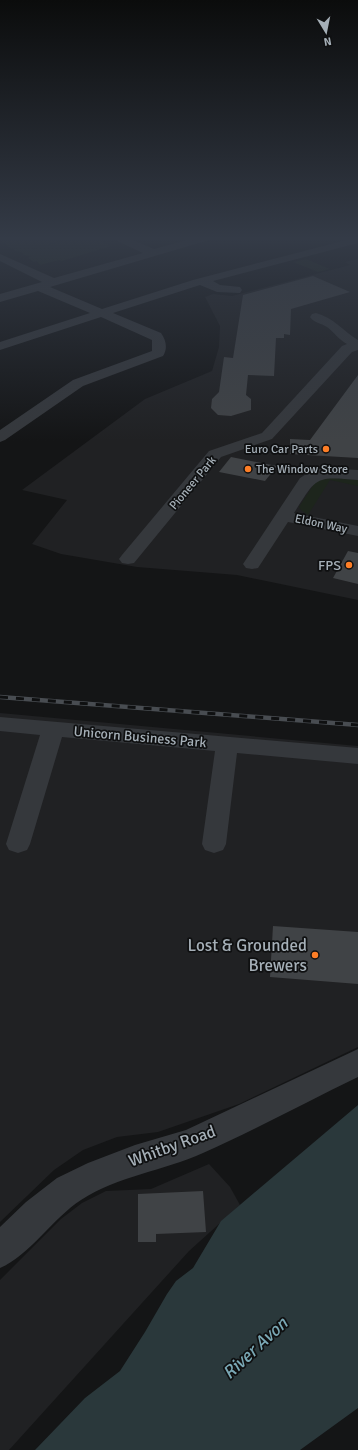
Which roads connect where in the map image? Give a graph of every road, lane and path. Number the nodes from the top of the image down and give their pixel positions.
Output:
1 (86, 306) edge
2 (122, 306) edge
3 (102, 312) junction
4 (316, 317) dead end
5 (357, 345) edge
6 (0, 346) edge
7 (0, 436) edge
8 (358, 475) edge
9 (284, 516) junction
10 (358, 531) edge
11 (128, 559) dead end
12 (252, 564) dead end
13 (0, 724) edge
14 (53, 729) junction
15 (227, 745) junction
16 (358, 756) edge
17 (18, 844) dead end
18 (214, 844) dead end
19 (358, 1062) edge
20 (0, 1251) edge

1 - 3 street
2 - 3 street
3 - 6 street
3 - 7 street
4 - 5 street, Pioneer Park
5 - 11 street, Pioneer Park
8 - 9 street, Eldon Way
9 - 10 street, Eldon Way
9 - 12 street, Eldon Way
13 - 14 street, Unicorn Business Park
14 - 15 street, Unicorn Business Park
14 - 17 street, Unicorn Business Park
15 - 16 street, Unicorn Business Park
15 - 18 street, Unicorn Business Park
19 - 20 street, Whitby Road

